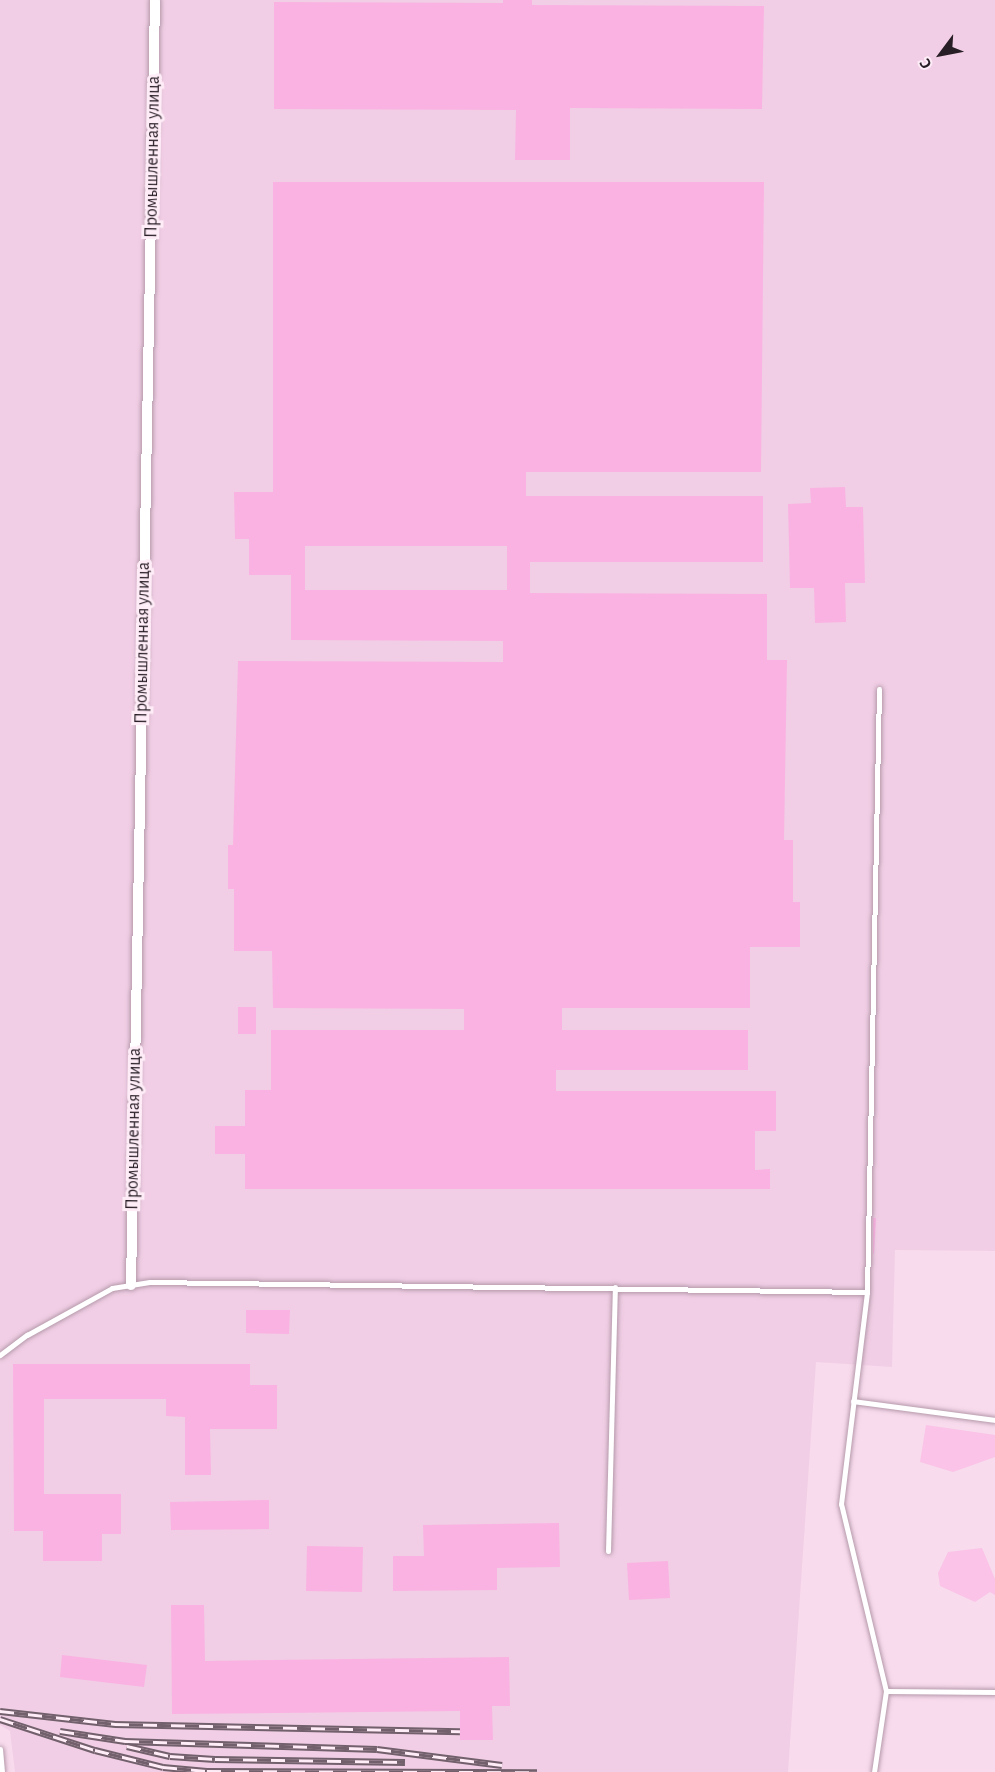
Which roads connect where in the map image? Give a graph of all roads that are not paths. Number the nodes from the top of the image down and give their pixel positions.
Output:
1 (155, 0) edge
2 (879, 689) dead end
3 (131, 1285) junction
4 (615, 1287) junction
5 (867, 1292) junction
6 (0, 1355) edge
7 (853, 1401) junction
8 (995, 1420) edge
9 (608, 1551) dead end
10 (886, 1691) junction
11 (995, 1692) edge
12 (0, 1749) edge
13 (2, 1772) edge
14 (874, 1772) edge

1 - 3 street, Промышленная улица
2 - 5 lane
3 - 4 lane
3 - 6 lane
4 - 5 lane
4 - 9 lane
5 - 7 lane
7 - 8 lane
7 - 10 lane
10 - 11 lane
10 - 14 lane
12 - 13 lane

